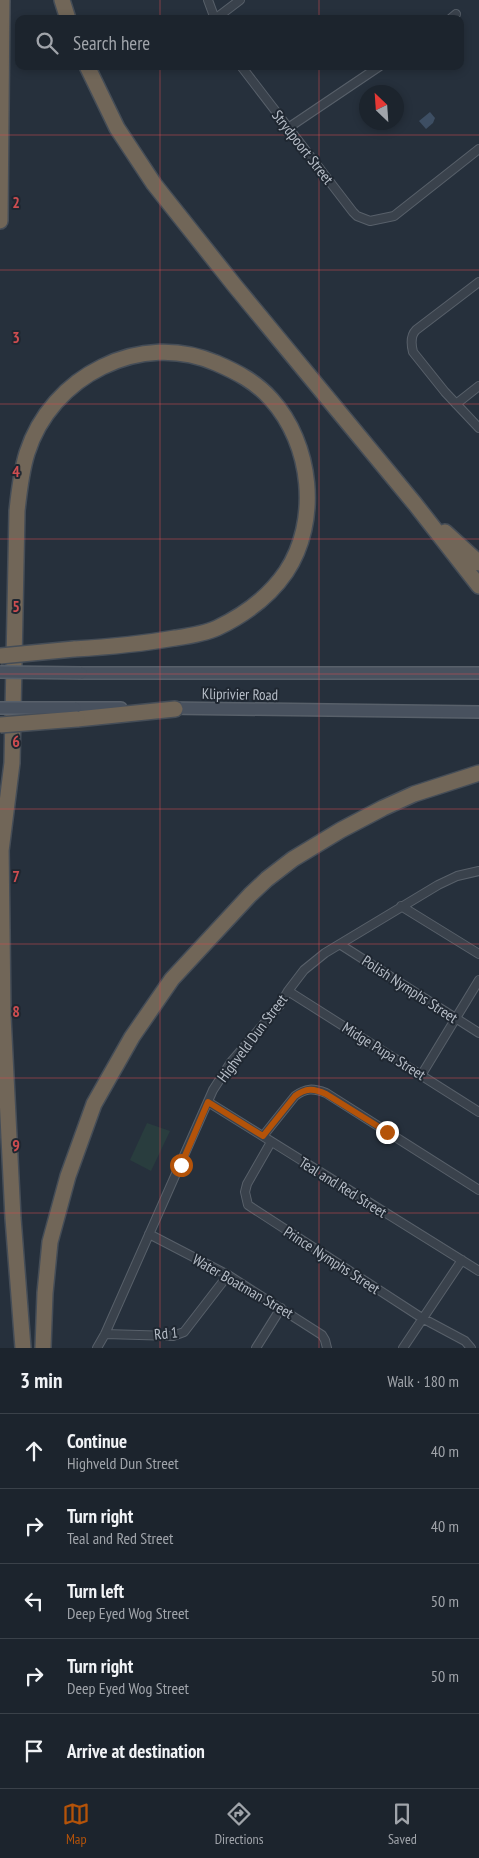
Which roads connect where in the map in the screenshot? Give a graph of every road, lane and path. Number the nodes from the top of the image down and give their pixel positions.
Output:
1 (2, 0) edge
2 (62, 0) edge
3 (208, 0) edge
4 (240, 0) edge
5 (67, 15) edge
6 (214, 15) edge
7 (220, 15) edge
8 (89, 70) edge
9 (244, 70) edge
10 (374, 70) edge
11 (288, 128) junction
12 (479, 149) edge
13 (0, 221) edge
14 (479, 282) edge
15 (479, 386) edge
16 (456, 404) junction
17 (479, 428) edge
18 (415, 504) junction
19 (479, 563) edge
20 (479, 586) edge
21 (0, 656) edge
22 (0, 672) edge
23 (479, 673) edge
24 (0, 708) edge
25 (175, 708) joint
26 (479, 712) edge
27 (76, 714) junction
28 (0, 724) edge
29 (479, 773) edge
30 (0, 816) edge
31 (1, 851) edge
32 (479, 871) edge
33 (401, 906) junction
34 (341, 945) junction
35 (479, 954) edge
36 (479, 980) edge
37 (288, 991) junction
38 (455, 1018) junction
39 (479, 1033) edge
40 (422, 1074) junction
41 (208, 1102) junction
42 (479, 1112) edge
43 (263, 1136) junction
44 (271, 1142) junction
45 (479, 1190) edge
46 (149, 1234) junction
47 (462, 1260) junction
48 (479, 1271) edge
49 (228, 1275) junction
50 (281, 1308) junction
51 (422, 1318) junction
52 (106, 1334) junction
53 (23, 1348) edge
54 (43, 1348) edge
55 (97, 1348) edge
56 (256, 1348) edge
57 (327, 1348) edge
58 (403, 1348) edge
59 (471, 1348) edge

1 - 13 highway
2 - 5 highway
3 - 6 street
4 - 7 street
8 - 18 highway
9 - 11 street, Strydpoort Street
10 - 11 street
11 - 12 street, Strydpoort Street
14 - 16 street
15 - 16 street
16 - 17 street
18 - 19 highway
18 - 20 highway
21 - 31 highway, bridge
22 - 23 main road, Kliprivier Road, bridge
24 - 27 main road, bridge
25 - 26 main road, Kliprivier Road
25 - 27 highway
27 - 28 highway, bridge
29 - 54 highway
30 - 31 highway
31 - 53 highway
32 - 33 street, Highveld Dun Street
33 - 34 street, Highveld Dun Street
33 - 35 street
34 - 37 street, Highveld Dun Street
34 - 38 street, Polish Nymphs Street
36 - 38 street
37 - 40 street, Midge Pupa Street
37 - 41 street, Highveld Dun Street
38 - 39 street, Polish Nymphs Street
38 - 40 street
40 - 42 street, Midge Pupa Street
41 - 43 street, Teal and Red Street
41 - 46 street, Highveld Dun Street
43 - 44 street, Teal and Red Street
43 - 45 street
44 - 47 street, Teal and Red Street
44 - 51 street, Prince Nymphs Street
46 - 49 street, Water Boatman Street
46 - 52 street, Highveld Dun Street
47 - 48 street, Teal and Red Street
47 - 51 street
49 - 50 street, Water Boatman Street
49 - 52 street, Rd 1
50 - 56 street
50 - 57 street, Water Boatman Street
51 - 58 street
51 - 59 street, Prince Nymphs Street
52 - 55 street, Highveld Dun Street

